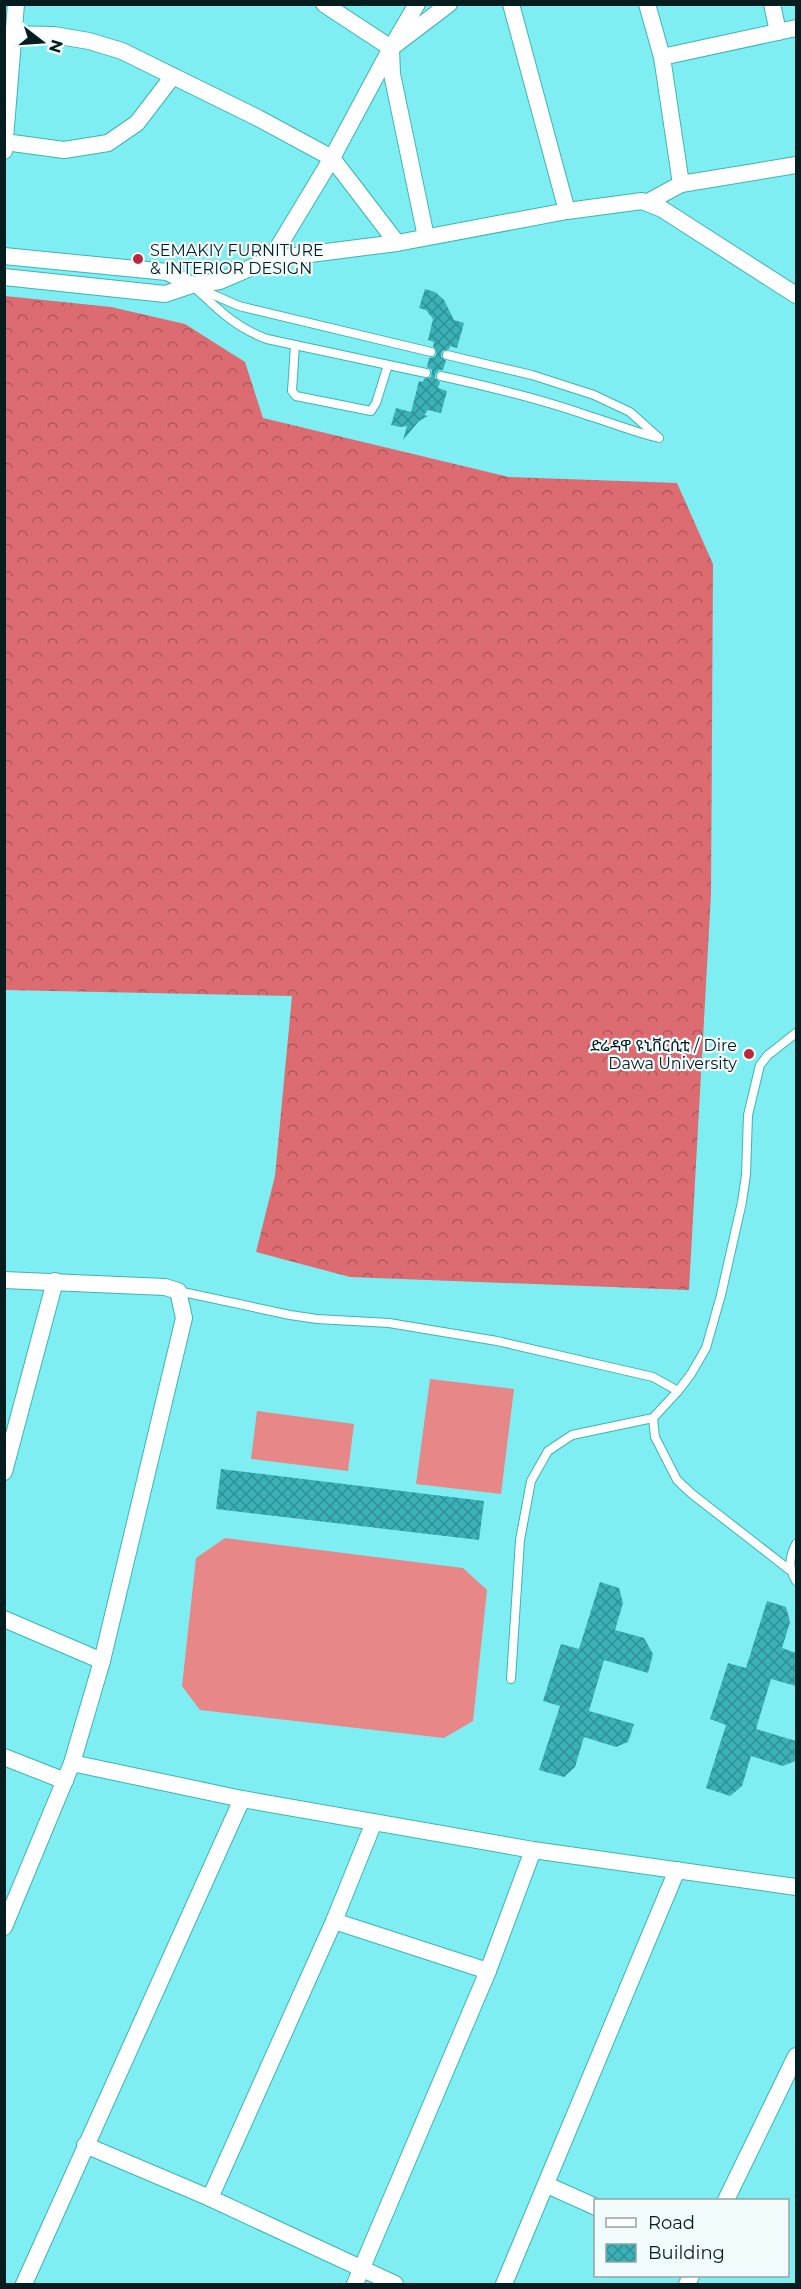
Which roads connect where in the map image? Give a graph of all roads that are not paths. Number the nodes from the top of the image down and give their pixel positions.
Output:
1 (16, 4) edge
2 (324, 4) edge
3 (417, 4) edge
4 (449, 4) edge
5 (511, 4) edge
6 (647, 4) edge
7 (772, 4) edge
8 (796, 27) edge
9 (778, 32) junction
10 (9, 34) edge
11 (391, 48) junction
12 (662, 57) junction
13 (173, 76) junction
14 (5, 142) edge
15 (4, 151) edge
16 (332, 158) junction
17 (796, 165) edge
18 (681, 184) junction
19 (648, 202) junction
20 (567, 211) junction
21 (426, 237) junction
22 (398, 243) junction
23 (4, 256) edge
24 (272, 259) junction
25 (4, 277) edge
26 (192, 285) junction
27 (796, 295) edge
28 (295, 345) junction
29 (431, 352) dead end
30 (447, 356) dead end
31 (388, 364) junction
32 (426, 373) dead end
33 (441, 376) dead end
34 (796, 1033) edge
35 (4, 1280) edge
36 (55, 1281) junction
37 (178, 1291) junction
38 (678, 1391) junction
39 (653, 1418) junction
40 (10, 1429) edge
41 (4, 1472) edge
42 (796, 1544) edge
43 (791, 1571) junction
44 (796, 1581) edge
45 (4, 1619) edge
46 (102, 1661) junction
47 (511, 1679) dead end
48 (4, 1757) edge
49 (72, 1763) junction
50 (66, 1781) junction
51 (242, 1799) junction
52 (374, 1822) junction
53 (533, 1850) junction
54 (677, 1870) junction
55 (796, 1887) edge
56 (334, 1921) junction
57 (4, 1927) edge
58 (488, 1971) junction
59 (796, 2056) edge
60 (85, 2145) junction
61 (546, 2185) junction
62 (210, 2198) junction
63 (726, 2199) edge
64 (594, 2206) edge
65 (358, 2277) edge
66 (24, 2284) edge
67 (395, 2284) edge
68 (504, 2284) edge

1 - 10 street
2 - 11 street
3 - 11 street
4 - 11 street
5 - 20 street
6 - 12 street
7 - 9 street
8 - 9 street
9 - 12 street
10 - 13 street
10 - 14 street
11 - 16 street
11 - 21 street
12 - 18 street
13 - 14 street
13 - 16 street
14 - 15 street
16 - 22 street
16 - 24 street
17 - 18 street
18 - 19 street
19 - 20 street
19 - 27 street
20 - 21 street
21 - 22 street
22 - 24 street
23 - 26 street
24 - 26 street
25 - 26 street
26 - 28 lane
26 - 29 lane
28 - 31 lane
28 - 31 lane
30 - 33 lane
31 - 32 lane
34 - 38 lane
35 - 36 street
36 - 37 street
36 - 40 street
37 - 38 lane
37 - 46 street
38 - 39 lane
39 - 43 lane
39 - 47 lane
40 - 41 street
42 - 43 lane
43 - 44 lane
45 - 46 street
46 - 49 street
48 - 50 street
49 - 50 street
49 - 51 street
50 - 57 street
51 - 52 street
51 - 60 street
52 - 53 street
52 - 56 street
53 - 54 street
53 - 58 street
54 - 55 street
54 - 61 street
56 - 58 street
56 - 62 street
58 - 65 street
59 - 63 street
60 - 62 street
60 - 66 street
61 - 64 street
61 - 68 street
62 - 65 street
65 - 67 street

